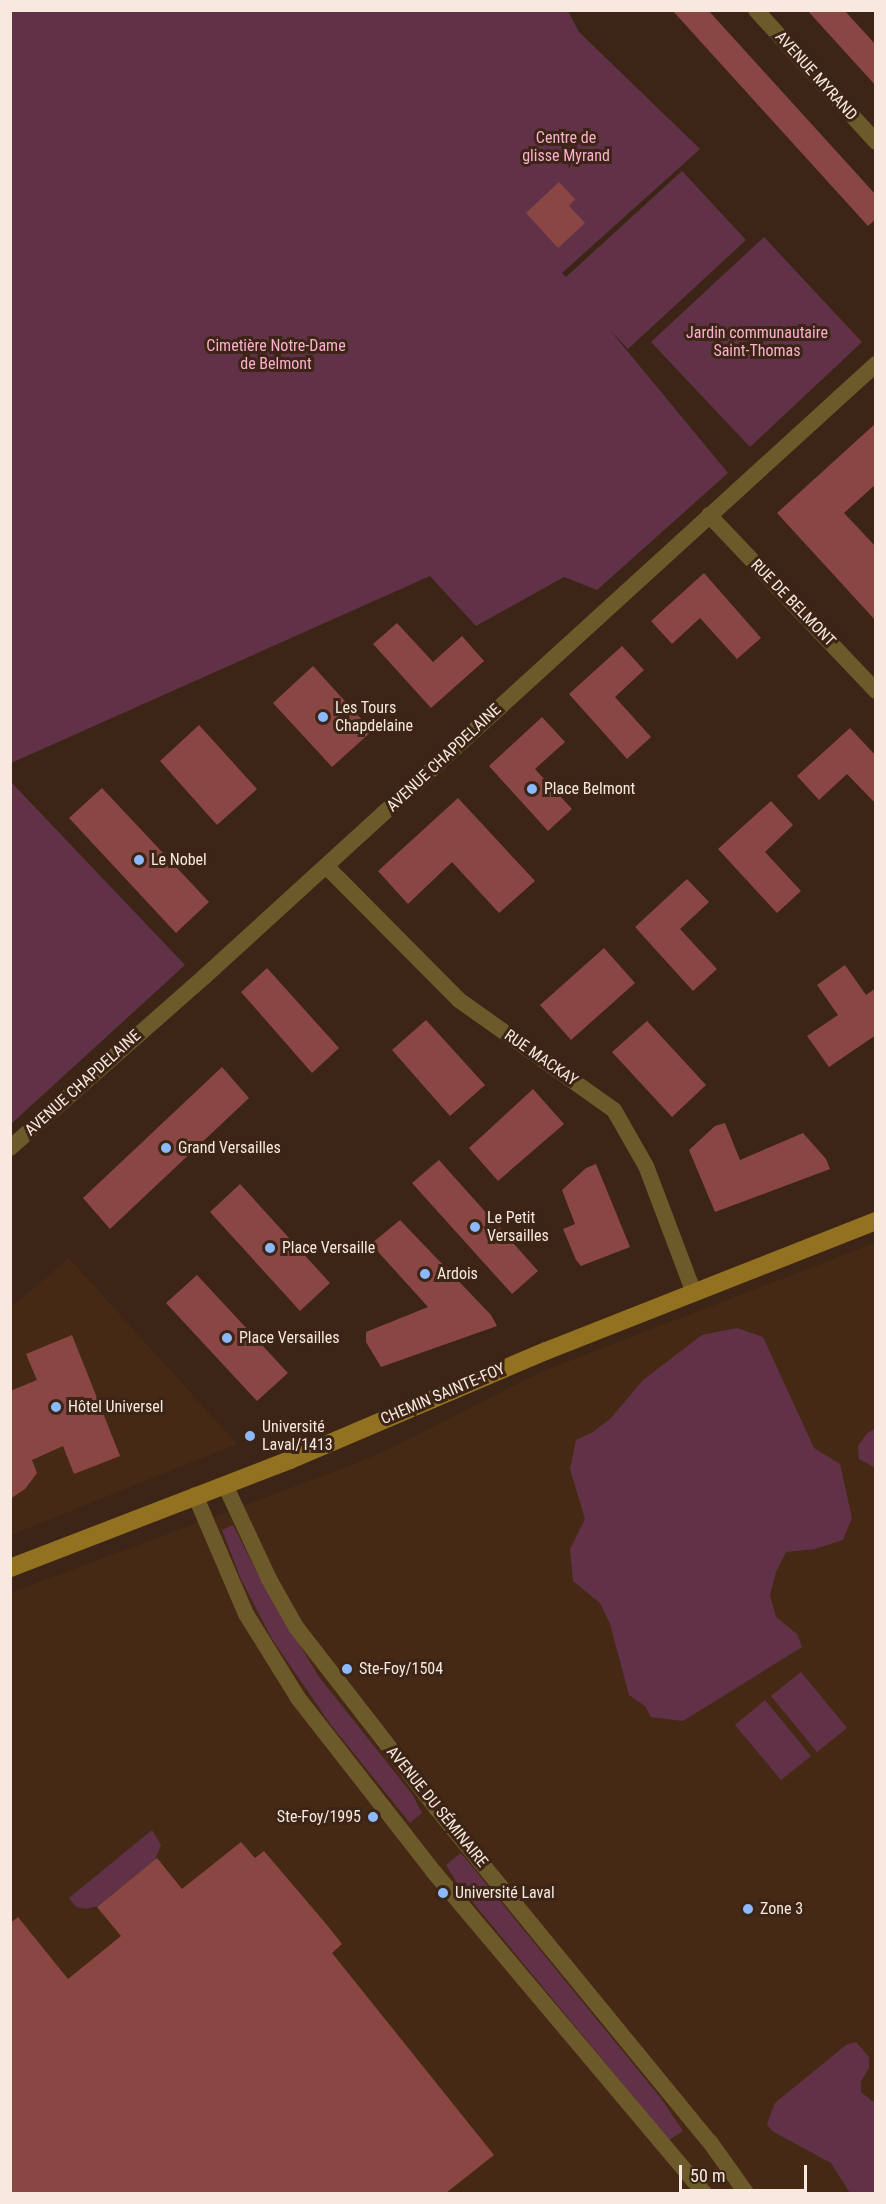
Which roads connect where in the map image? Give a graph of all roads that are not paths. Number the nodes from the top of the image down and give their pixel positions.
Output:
1 (756, 10) edge
2 (876, 142) edge
3 (876, 364) edge
4 (709, 515) junction
5 (876, 691) edge
6 (326, 866) junction
7 (10, 1148) edge
8 (876, 1221) edge
9 (694, 1293) junction
10 (225, 1485) junction
11 (195, 1495) junction
12 (10, 1568) edge
13 (705, 2193) edge
14 (747, 2193) edge

1 - 2 street, AVENUE MYRAND
3 - 4 street, AVENUE CHAPDELAINE
4 - 5 street, RUE DE BELMONT
4 - 6 street, AVENUE CHAPDELAINE
6 - 7 street, AVENUE CHAPDELAINE
6 - 9 street, RUE MACKAY
8 - 9 main road, CHEMIN SAINTE-FOY
9 - 10 main road, CHEMIN SAINTE-FOY
10 - 11 main road, CHEMIN SAINTE-FOY
10 - 14 street, AVENUE DU SÉMINAIRE
11 - 12 main road, CHEMIN SAINTE-FOY
11 - 13 street

